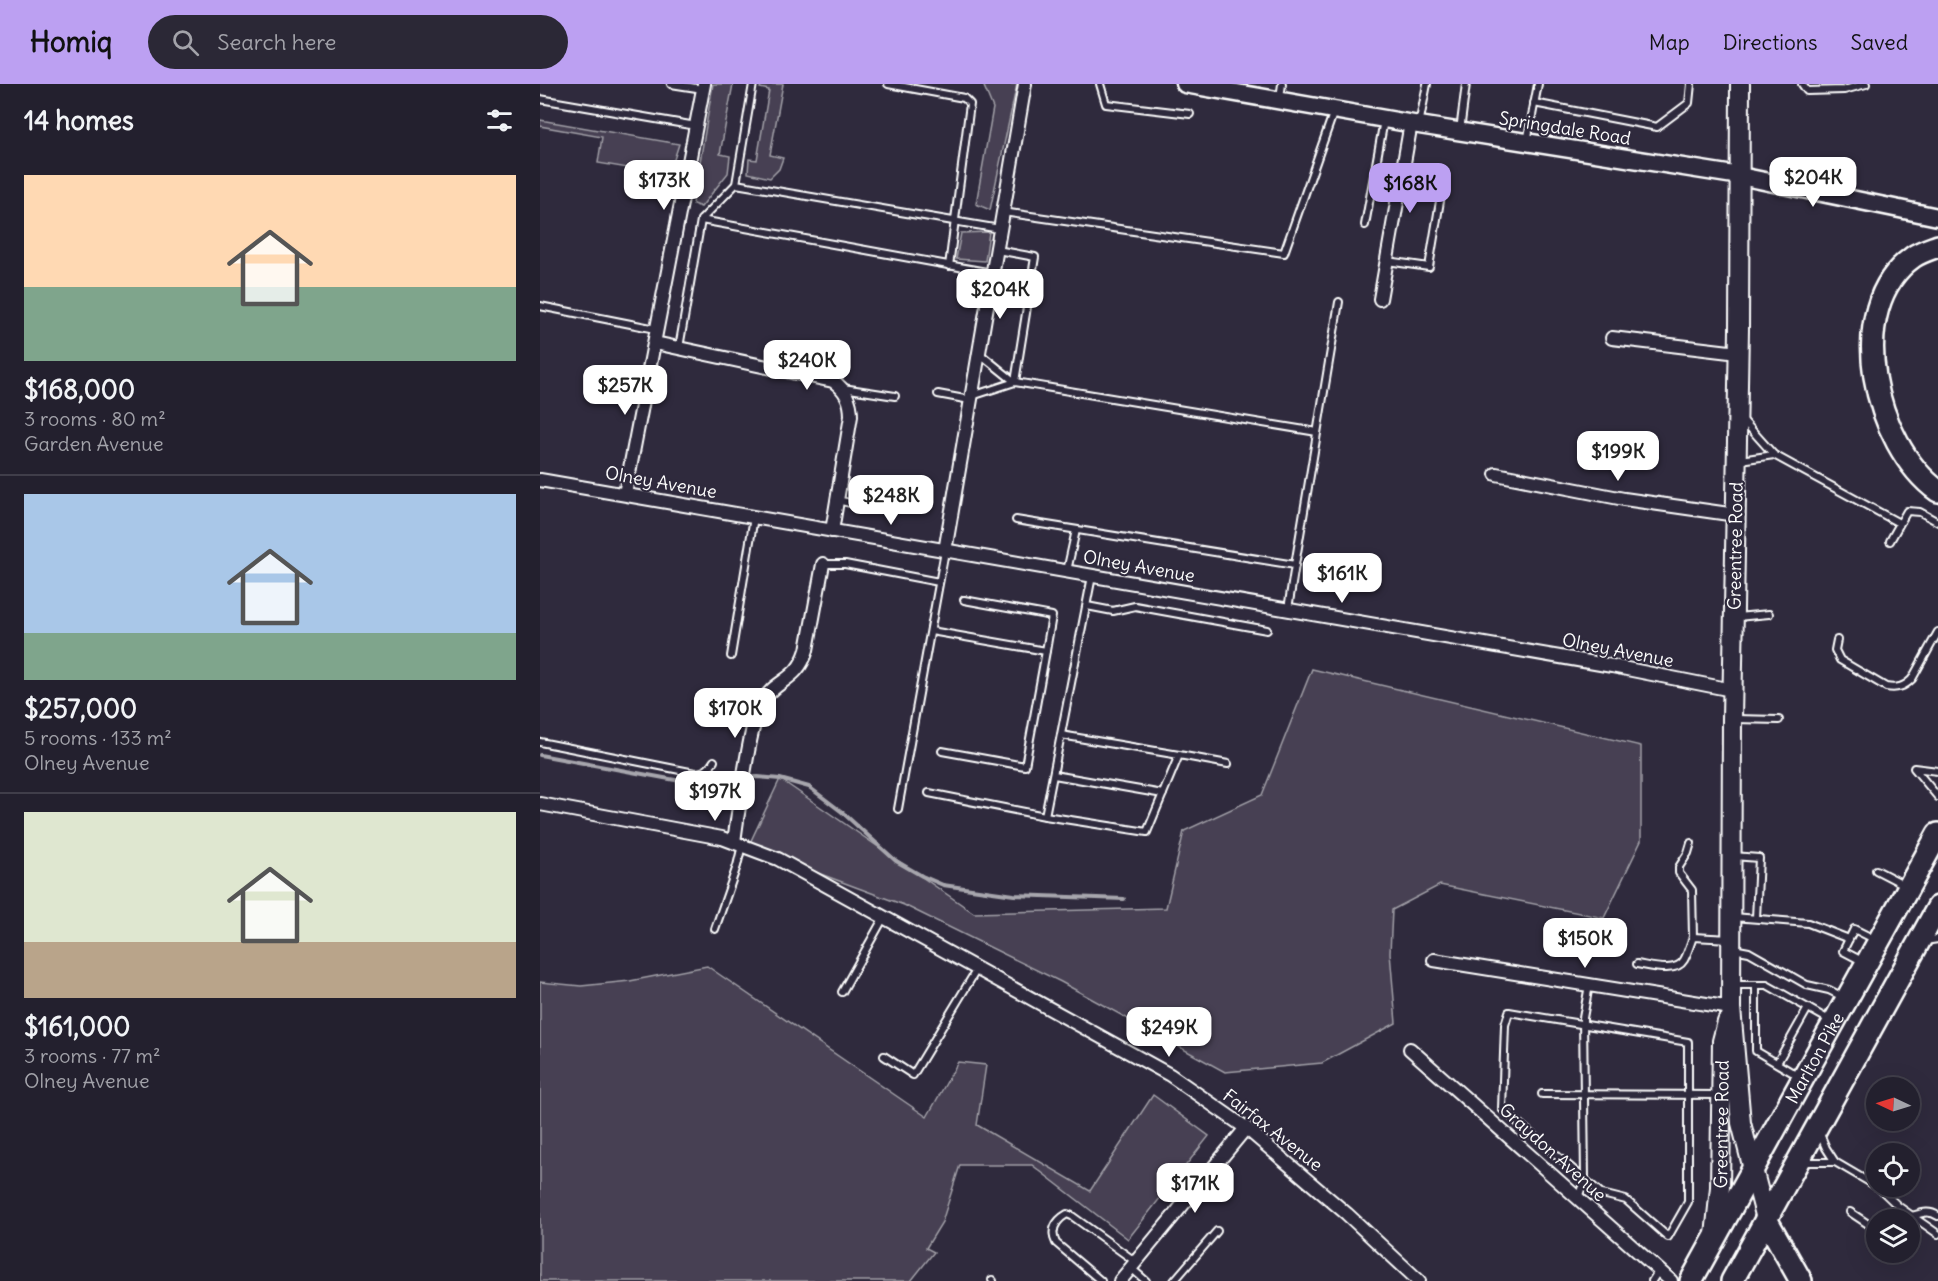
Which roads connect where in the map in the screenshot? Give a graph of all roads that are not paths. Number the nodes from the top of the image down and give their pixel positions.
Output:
1 (671, 84) edge
2 (753, 84) edge
3 (888, 84) edge
4 (1025, 84) edge
5 (1100, 84) edge
6 (1185, 84) edge
7 (1282, 84) edge
8 (1427, 84) edge
9 (1467, 84) edge
10 (1538, 84) edge
11 (1691, 84) edge
12 (1740, 84) edge
13 (1802, 84) edge
14 (1866, 84) edge
15 (704, 87) edge
16 (540, 99) edge
17 (1279, 101) junction
18 (1534, 103) junction
19 (1334, 110) junction
20 (1190, 114) dead end
21 (1384, 119) junction
22 (1415, 124) junction
23 (696, 126) junction
24 (1460, 131) junction
25 (1527, 142) junction
26 (1740, 176) junction
27 (736, 184) junction
28 (1441, 195) dead end
29 (1003, 212) junction
30 (1938, 217) edge
31 (701, 220) junction
32 (956, 222) junction
33 (1365, 225) dead end
34 (1000, 229) junction
35 (1938, 246) edge
36 (997, 250) junction
37 (1386, 261) junction
38 (949, 266) junction
39 (993, 273) junction
40 (1380, 298) dead end
41 (1339, 302) dead end
42 (540, 306) edge
43 (657, 329) junction
44 (1612, 338) dead end
45 (655, 343) junction
46 (679, 348) junction
47 (979, 353) junction
48 (1738, 353) junction
49 (1015, 382) junction
50 (842, 387) junction
51 (938, 394) dead end
52 (895, 396) dead end
53 (971, 398) junction
54 (1737, 413) junction
55 (1317, 432) junction
56 (1773, 455) junction
57 (1737, 461) junction
58 (1496, 474) dead end
59 (540, 480) edge
60 (1938, 491) edge
61 (625, 494) junction
62 (837, 500) junction
63 (876, 509) dead end
64 (1736, 515) junction
65 (754, 517) junction
66 (1016, 520) dead end
67 (1938, 522) edge
68 (1899, 523) junction
69 (1076, 530) junction
70 (832, 531) junction
71 (1890, 540) dead end
72 (945, 551) junction
73 (823, 564) joint
74 (1295, 566) junction
75 (1067, 572) junction
76 (1092, 576) junction
77 (939, 582) junction
78 (964, 600) dead end
79 (1087, 606) junction
80 (1288, 610) junction
81 (1769, 614) dead end
82 (1734, 617) junction
83 (1267, 630) dead end
84 (931, 631) junction
85 (1938, 632) edge
86 (1837, 640) dead end
87 (1935, 644) edge
88 (1046, 651) junction
89 (731, 657) dead end
90 (1732, 690) junction
91 (1732, 718) junction
92 (1779, 720) dead end
93 (1062, 735) junction
94 (540, 742) edge
95 (942, 751) dead end
96 (1179, 755) junction
97 (714, 761) dead end
98 (1228, 764) dead end
99 (1938, 771) edge
100 (1054, 775) junction
101 (929, 793) dead end
102 (1163, 794) junction
103 (1938, 797) edge
104 (540, 804) edge
105 (898, 809) dead end
106 (1046, 816) junction
107 (1938, 834) edge
108 (738, 843) junction
109 (1691, 843) dead end
110 (1731, 856) junction
111 (1876, 870) dead end
112 (1908, 887) junction
113 (1938, 907) edge
114 (884, 917) junction
115 (1731, 917) junction
116 (1756, 918) junction
117 (715, 929) dead end
118 (1694, 937) junction
119 (1849, 939) junction
120 (1878, 940) junction
121 (1928, 941) edge
122 (1731, 944) junction
123 (1434, 960) dead end
124 (1866, 962) junction
125 (1637, 964) dead end
126 (978, 969) junction
127 (1589, 985) junction
128 (1731, 985) junction
129 (1756, 985) junction
130 (842, 992) dead end
131 (1846, 999) junction
132 (1731, 1008) junction
133 (1808, 1008) junction
134 (1834, 1022) junction
135 (1583, 1024) junction
136 (1410, 1049) dead end
137 (884, 1056) dead end
138 (1777, 1063) junction
139 (1803, 1078) junction
140 (1542, 1094) dead end
141 (1584, 1094) junction
142 (1688, 1095) junction
143 (1730, 1096) junction
144 (1818, 1124) junction
145 (1246, 1128) junction
146 (1797, 1162) junction
147 (1835, 1162) junction
148 (1752, 1169) junction
149 (1585, 1179) junction
150 (1866, 1180) edge
151 (1889, 1197) edge
152 (1578, 1198) junction
153 (1902, 1209) edge
154 (1850, 1212) dead end
155 (1920, 1214) edge
156 (1938, 1216) edge
157 (1766, 1219) junction
158 (1920, 1222) edge
159 (1866, 1223) edge
160 (1216, 1231) dead end
161 (1938, 1234) edge
162 (1715, 1239) junction
163 (1134, 1265) junction
164 (1655, 1275) edge
165 (1101, 1281) edge
166 (1120, 1281) edge
167 (1146, 1281) edge
168 (1174, 1281) edge
169 (1419, 1281) edge
170 (1671, 1281) edge
171 (1691, 1281) edge
172 (1732, 1281) edge
173 (1801, 1281) edge

1 - 15 lane
2 - 27 lane
3 - 32 lane
4 - 29 street
5 - 20 lane
6 - 17 main road, Springdale Road
7 - 17 lane
8 - 22 lane
9 - 24 lane
10 - 18 lane
11 - 18 lane
12 - 26 main road, Greentree Road
13 - 14 lane
15 - 23 street
16 - 23 lane
17 - 19 main road, Springdale Road
18 - 25 lane
19 - 21 main road, Springdale Road
19 - 29 lane
21 - 22 main road, Springdale Road
21 - 33 lane
22 - 24 main road, Springdale Road
22 - 37 street
23 - 43 street
24 - 25 main road, Springdale Road
25 - 26 main road, Springdale Road
26 - 30 main road, Springdale Road
26 - 48 main road, Greentree Road
27 - 31 lane
27 - 32 lane
28 - 37 lane
29 - 34 street
31 - 38 lane
31 - 46 lane
32 - 34 lane
32 - 38 lane
34 - 36 street
35 - 60 highway
36 - 39 street
36 - 49 lane
37 - 40 street
38 - 39 lane
39 - 47 street
41 - 55 lane
42 - 43 lane
43 - 45 street
44 - 48 street
45 - 46 street
45 - 61 street
46 - 50 street
47 - 49 lane
47 - 53 street
48 - 54 main road, Greentree Road
49 - 53 lane
49 - 55 lane
50 - 52 lane
50 - 62 street
51 - 53 lane
53 - 72 street
54 - 56 lane
54 - 57 main road, Greentree Road
55 - 74 lane
56 - 57 lane
56 - 68 lane
57 - 64 main road, Greentree Road
58 - 64 street
59 - 61 street, Olney Avenue
61 - 65 street, Olney Avenue
62 - 63 lane
62 - 70 street
64 - 82 main road, Greentree Road
65 - 70 street, Olney Avenue
65 - 89 lane
66 - 69 lane
67 - 68 lane
68 - 71 lane
69 - 74 lane
69 - 75 lane
70 - 72 street, Olney Avenue
72 - 75 street, Olney Avenue
72 - 77 lane
73 - 77 lane
73 - 108 street
74 - 80 lane
75 - 76 street, Olney Avenue
76 - 79 lane
76 - 80 street, Olney Avenue
77 - 84 lane
78 - 88 lane
79 - 83 lane
79 - 93 lane
80 - 90 street, Olney Avenue
81 - 82 lane
82 - 90 main road, Greentree Road
84 - 88 lane
84 - 105 lane
85 - 87 lane
86 - 87 lane
88 - 95 lane
90 - 91 main road, Greentree Road
91 - 92 lane
91 - 110 main road, Greentree Road
93 - 96 lane
93 - 100 lane
94 - 97 lane
96 - 98 lane
96 - 102 lane
99 - 103 lane
100 - 102 lane
100 - 106 lane
101 - 106 lane
102 - 106 lane
104 - 108 street, Fairfax Avenue
107 - 112 highway, Marlton Pike
108 - 114 street, Fairfax Avenue
108 - 117 lane
109 - 118 lane
110 - 115 main road, Greentree Road
110 - 116 lane
111 - 112 lane
112 - 120 highway, Marlton Pike
113 - 121 highway, Marlton Pike
114 - 126 street, Fairfax Avenue
114 - 130 lane
115 - 116 lane
115 - 122 main road, Greentree Road
116 - 119 lane
118 - 122 lane
118 - 125 lane
119 - 120 lane
119 - 124 lane
120 - 124 highway, Marlton Pike
121 - 144 highway, Marlton Pike
122 - 128 main road, Greentree Road
122 - 131 lane
123 - 127 street
124 - 131 highway, Marlton Pike
126 - 137 lane
126 - 145 street, Fairfax Avenue
127 - 132 street
127 - 135 lane
128 - 129 lane
128 - 132 main road, Greentree Road
129 - 133 lane
129 - 138 lane
131 - 134 highway, Marlton Pike
132 - 143 main road, Greentree Road
133 - 134 lane
133 - 138 lane
134 - 139 highway, Marlton Pike
135 - 141 lane
135 - 142 lane
135 - 149 lane
136 - 152 street, Graydon Avenue
138 - 139 lane
139 - 148 highway, Marlton Pike
140 - 141 lane
141 - 142 lane
141 - 149 lane
142 - 143 lane
142 - 149 lane
143 - 148 main road, Greentree Road
143 - 162 main road, Greentree Road
144 - 146 highway, Marlton Pike
144 - 147 lane
145 - 163 street
145 - 169 street, Fairfax Avenue
146 - 147 lane
146 - 157 highway, Marlton Pike
147 - 150 lane
148 - 157 main road, Greentree Road
148 - 162 highway, Marlton Pike
149 - 152 lane
151 - 153 lane
152 - 164 street, Graydon Avenue
154 - 159 lane
155 - 156 lane
157 - 172 highway, Marlton Pike
157 - 173 highway
158 - 161 lane
160 - 168 lane
162 - 171 highway, Marlton Pike
163 - 165 lane
163 - 166 street
163 - 167 lane
164 - 170 street, Graydon Avenue

